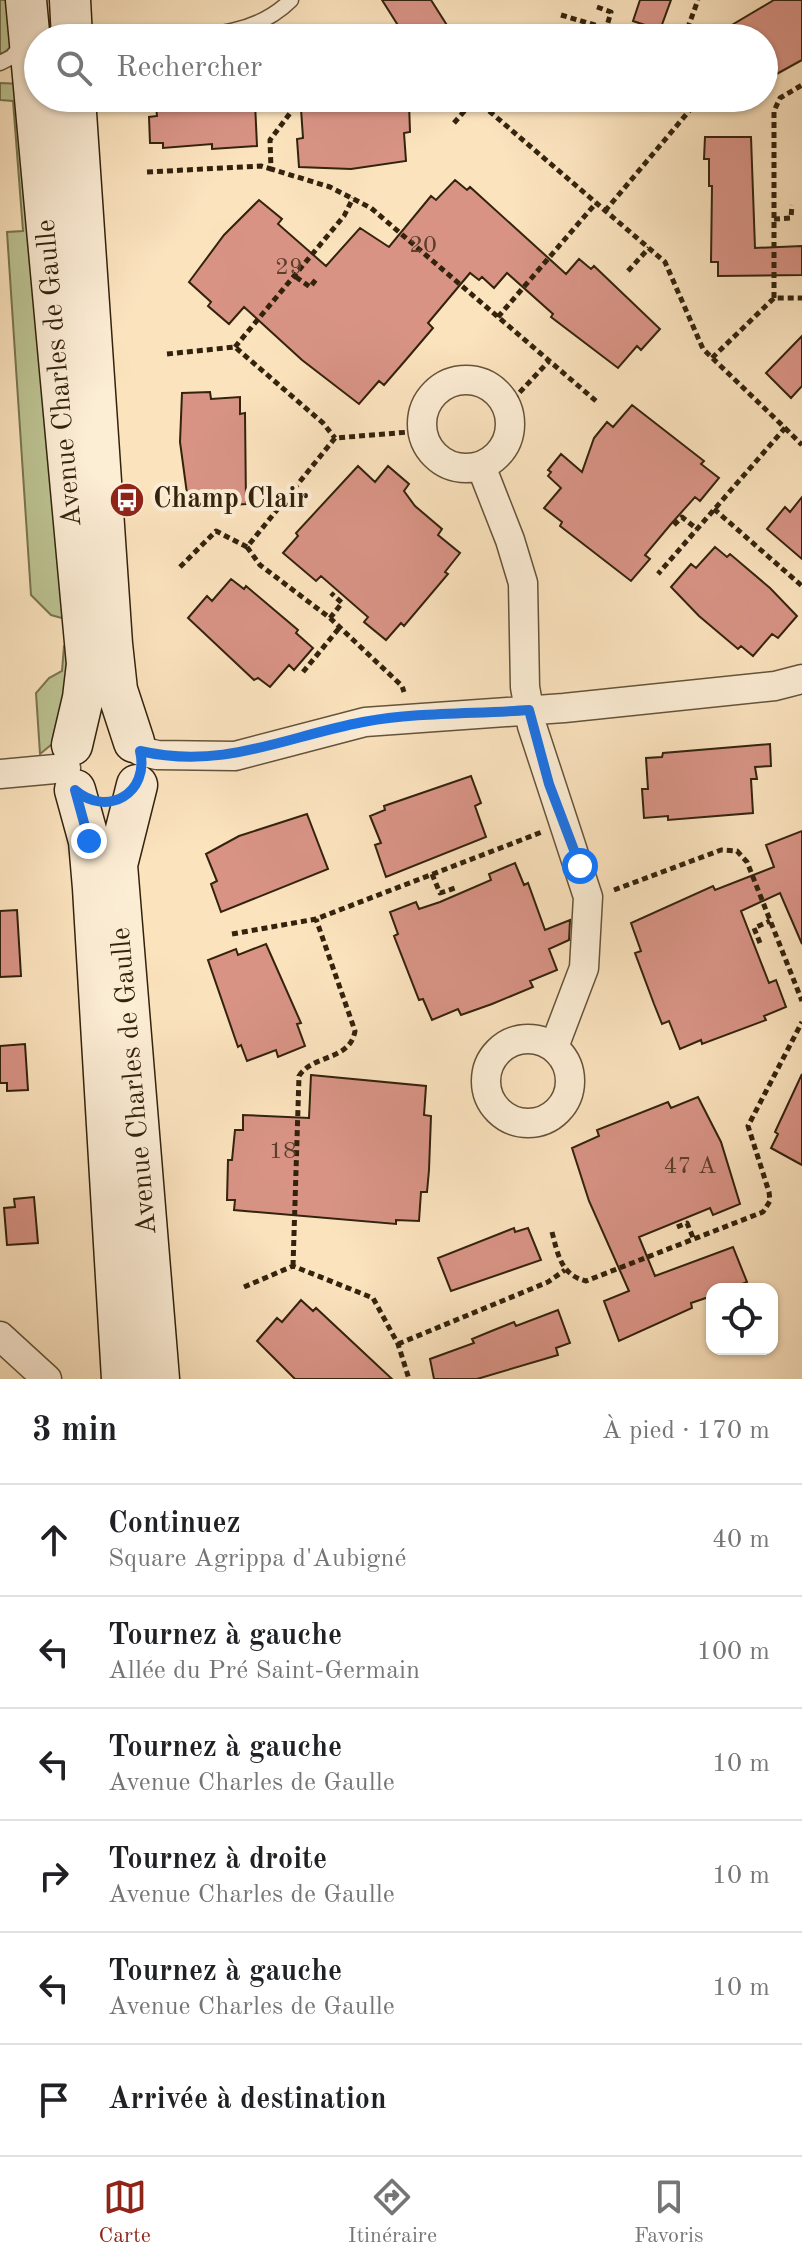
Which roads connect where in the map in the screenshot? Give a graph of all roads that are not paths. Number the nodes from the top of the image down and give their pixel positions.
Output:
1 (70, 0) edge
2 (291, 0) edge
3 (71, 24) edge
4 (260, 24) edge
5 (24, 26) edge
6 (0, 63) edge
7 (36, 112) edge
8 (76, 112) edge
9 (481, 466) junction
10 (802, 679) edge
11 (529, 710) junction
12 (137, 759) junction
13 (71, 768) junction
14 (0, 774) edge
15 (554, 1047) dead end
16 (0, 1336) edge
17 (47, 1379) edge
18 (122, 1379) edge
19 (159, 1379) edge

1 - 3 main road
2 - 4 lane
5 - 6 lane
7 - 13 main road, Avenue Charles de Gaulle
8 - 12 main road, Avenue Charles de Gaulle
9 - 9 street
9 - 11 street
10 - 11 street
11 - 12 street
11 - 15 street
12 - 13 main road
12 - 13 main road
12 - 19 main road, Avenue Charles de Gaulle
13 - 14 street
13 - 18 main road, Avenue Charles de Gaulle
16 - 17 street

